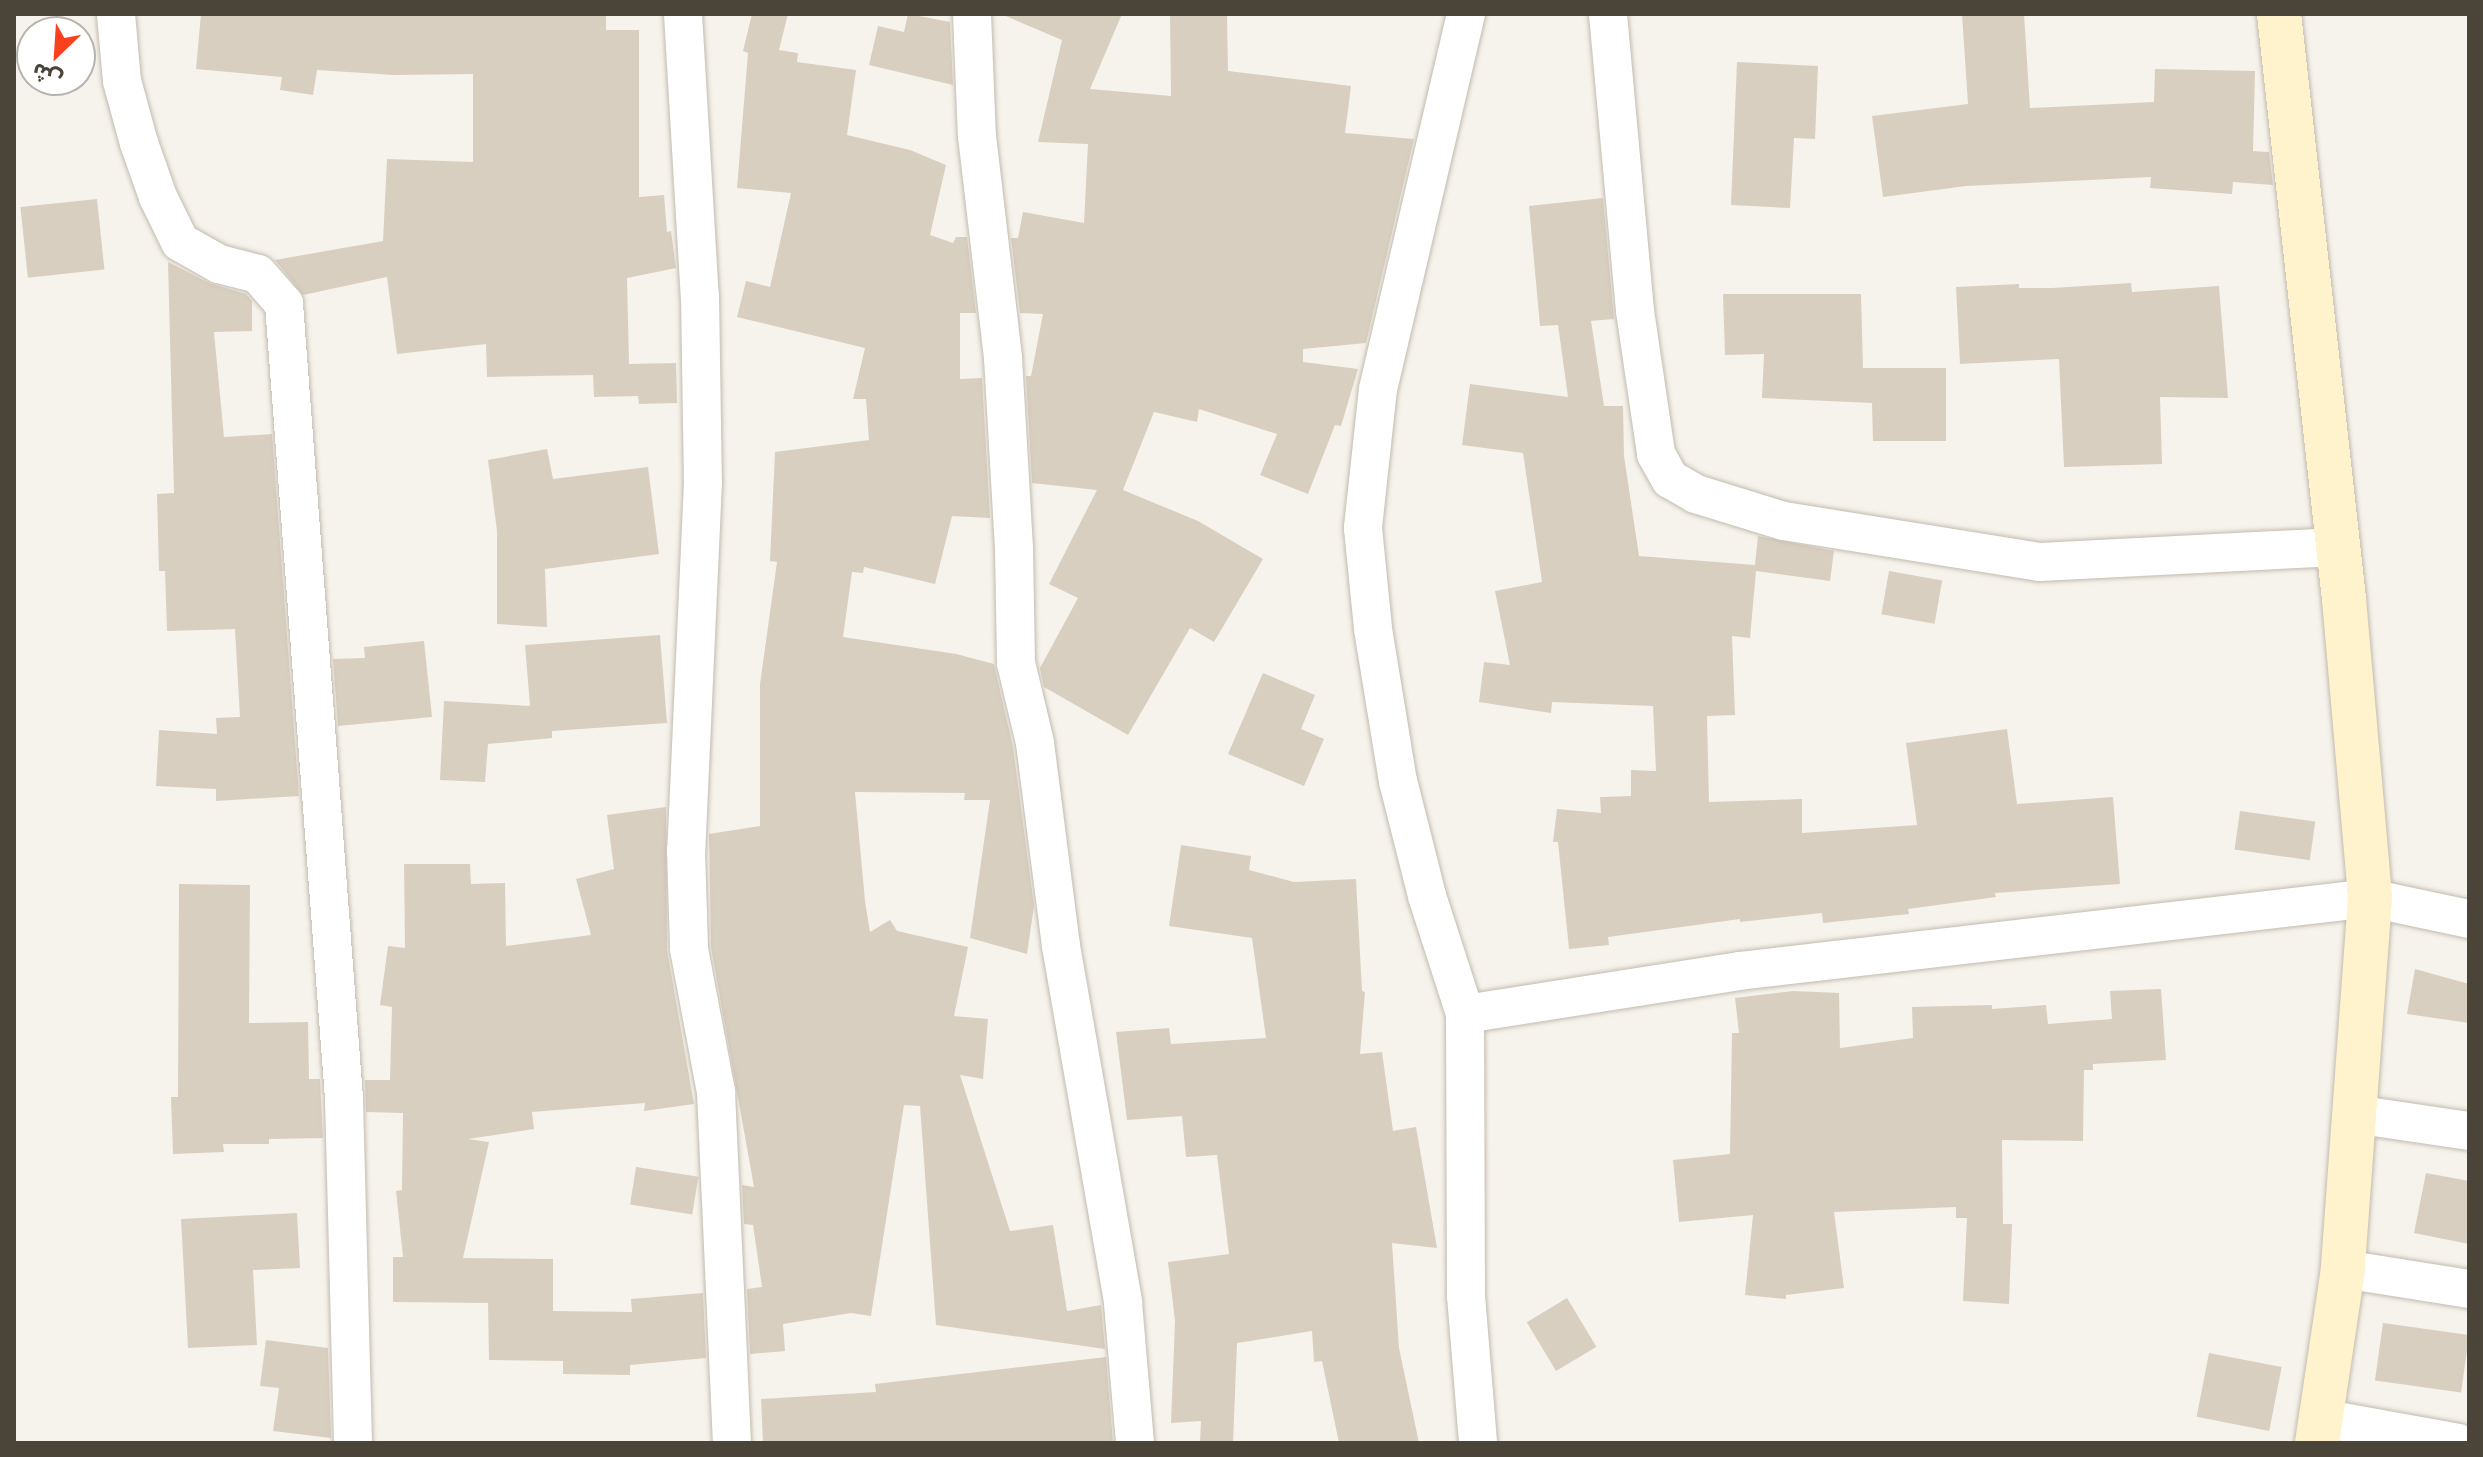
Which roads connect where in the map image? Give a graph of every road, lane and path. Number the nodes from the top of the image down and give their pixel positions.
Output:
1 (116, 14) edge
2 (683, 14) edge
3 (972, 14) edge
4 (1466, 14) edge
5 (1608, 14) edge
6 (2279, 14) edge
7 (2338, 547) junction
8 (2370, 898) junction
9 (2469, 919) edge
10 (1465, 1014) junction
11 (2354, 1114) junction
12 (2469, 1131) edge
13 (2343, 1269) junction
14 (2469, 1289) edge
15 (2319, 1430) edge
16 (353, 1443) edge
17 (732, 1443) edge
18 (1135, 1443) edge
19 (1478, 1443) edge
20 (2458, 1443) edge

1 - 16 street
2 - 17 street
3 - 18 street
4 - 10 street
5 - 7 street
6 - 7 main road
7 - 8 main road
8 - 9 street
8 - 10 street
8 - 11 main road
10 - 19 street
11 - 12 street
11 - 13 main road
13 - 14 street
13 - 15 main road
15 - 20 street

